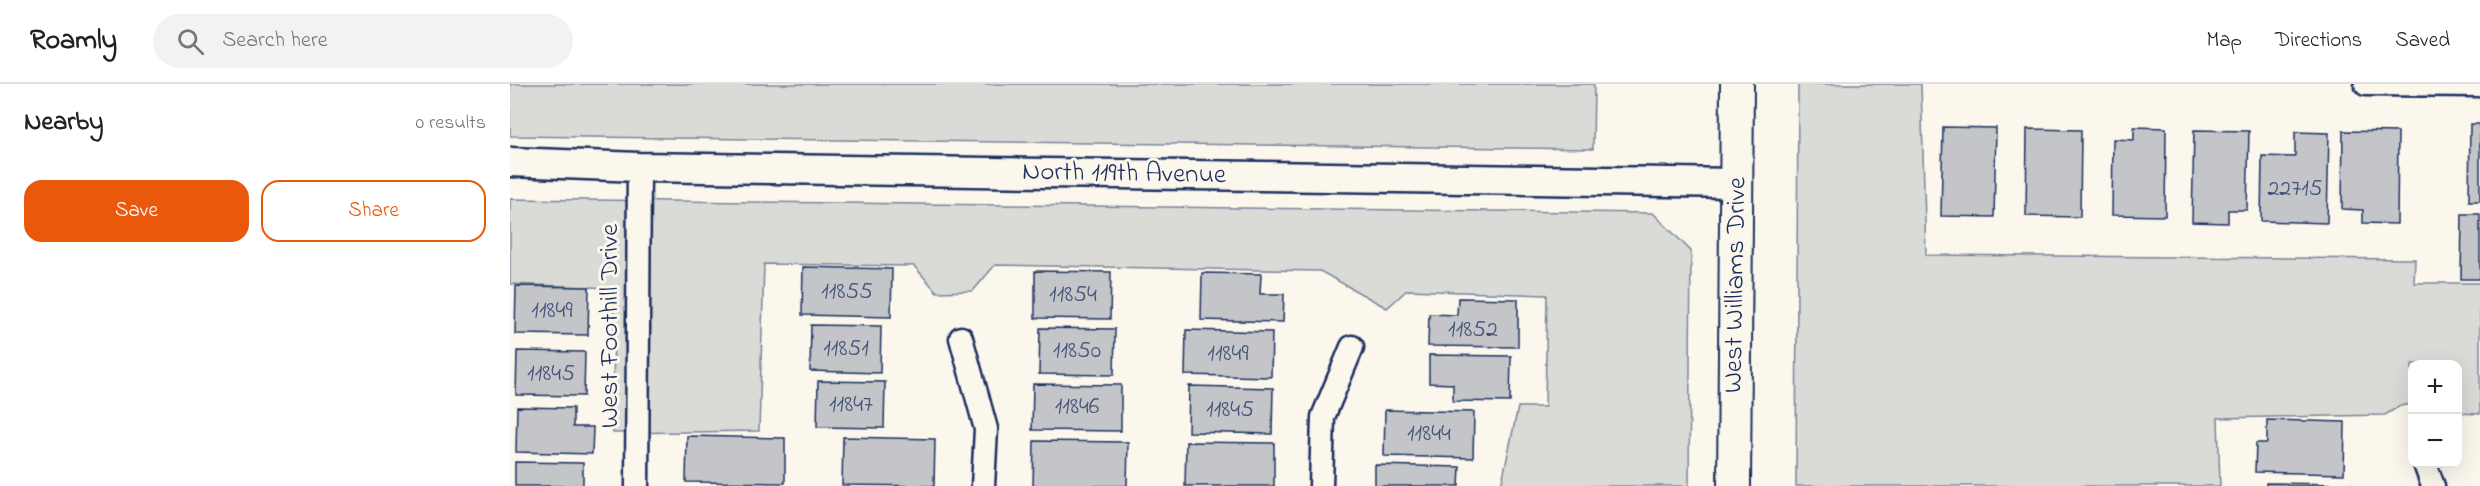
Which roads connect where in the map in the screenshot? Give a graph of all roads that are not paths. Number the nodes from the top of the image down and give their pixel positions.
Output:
1 (1737, 84) edge
2 (2366, 84) edge
3 (2480, 86) edge
4 (510, 162) edge
5 (639, 167) junction
6 (1737, 183) junction
7 (961, 338) dead end
8 (1352, 347) dead end
9 (2426, 468) edge
10 (637, 486) edge
11 (982, 486) edge
12 (1321, 486) edge
13 (1734, 486) edge
14 (2433, 486) edge

1 - 6 main road, West Williams Drive
2 - 3 street
4 - 5 street, North 119th Avenue
5 - 6 street, North 119th Avenue
5 - 10 street, West Foothill Drive
6 - 13 main road, West Williams Drive
7 - 11 street
8 - 12 street
9 - 14 street

